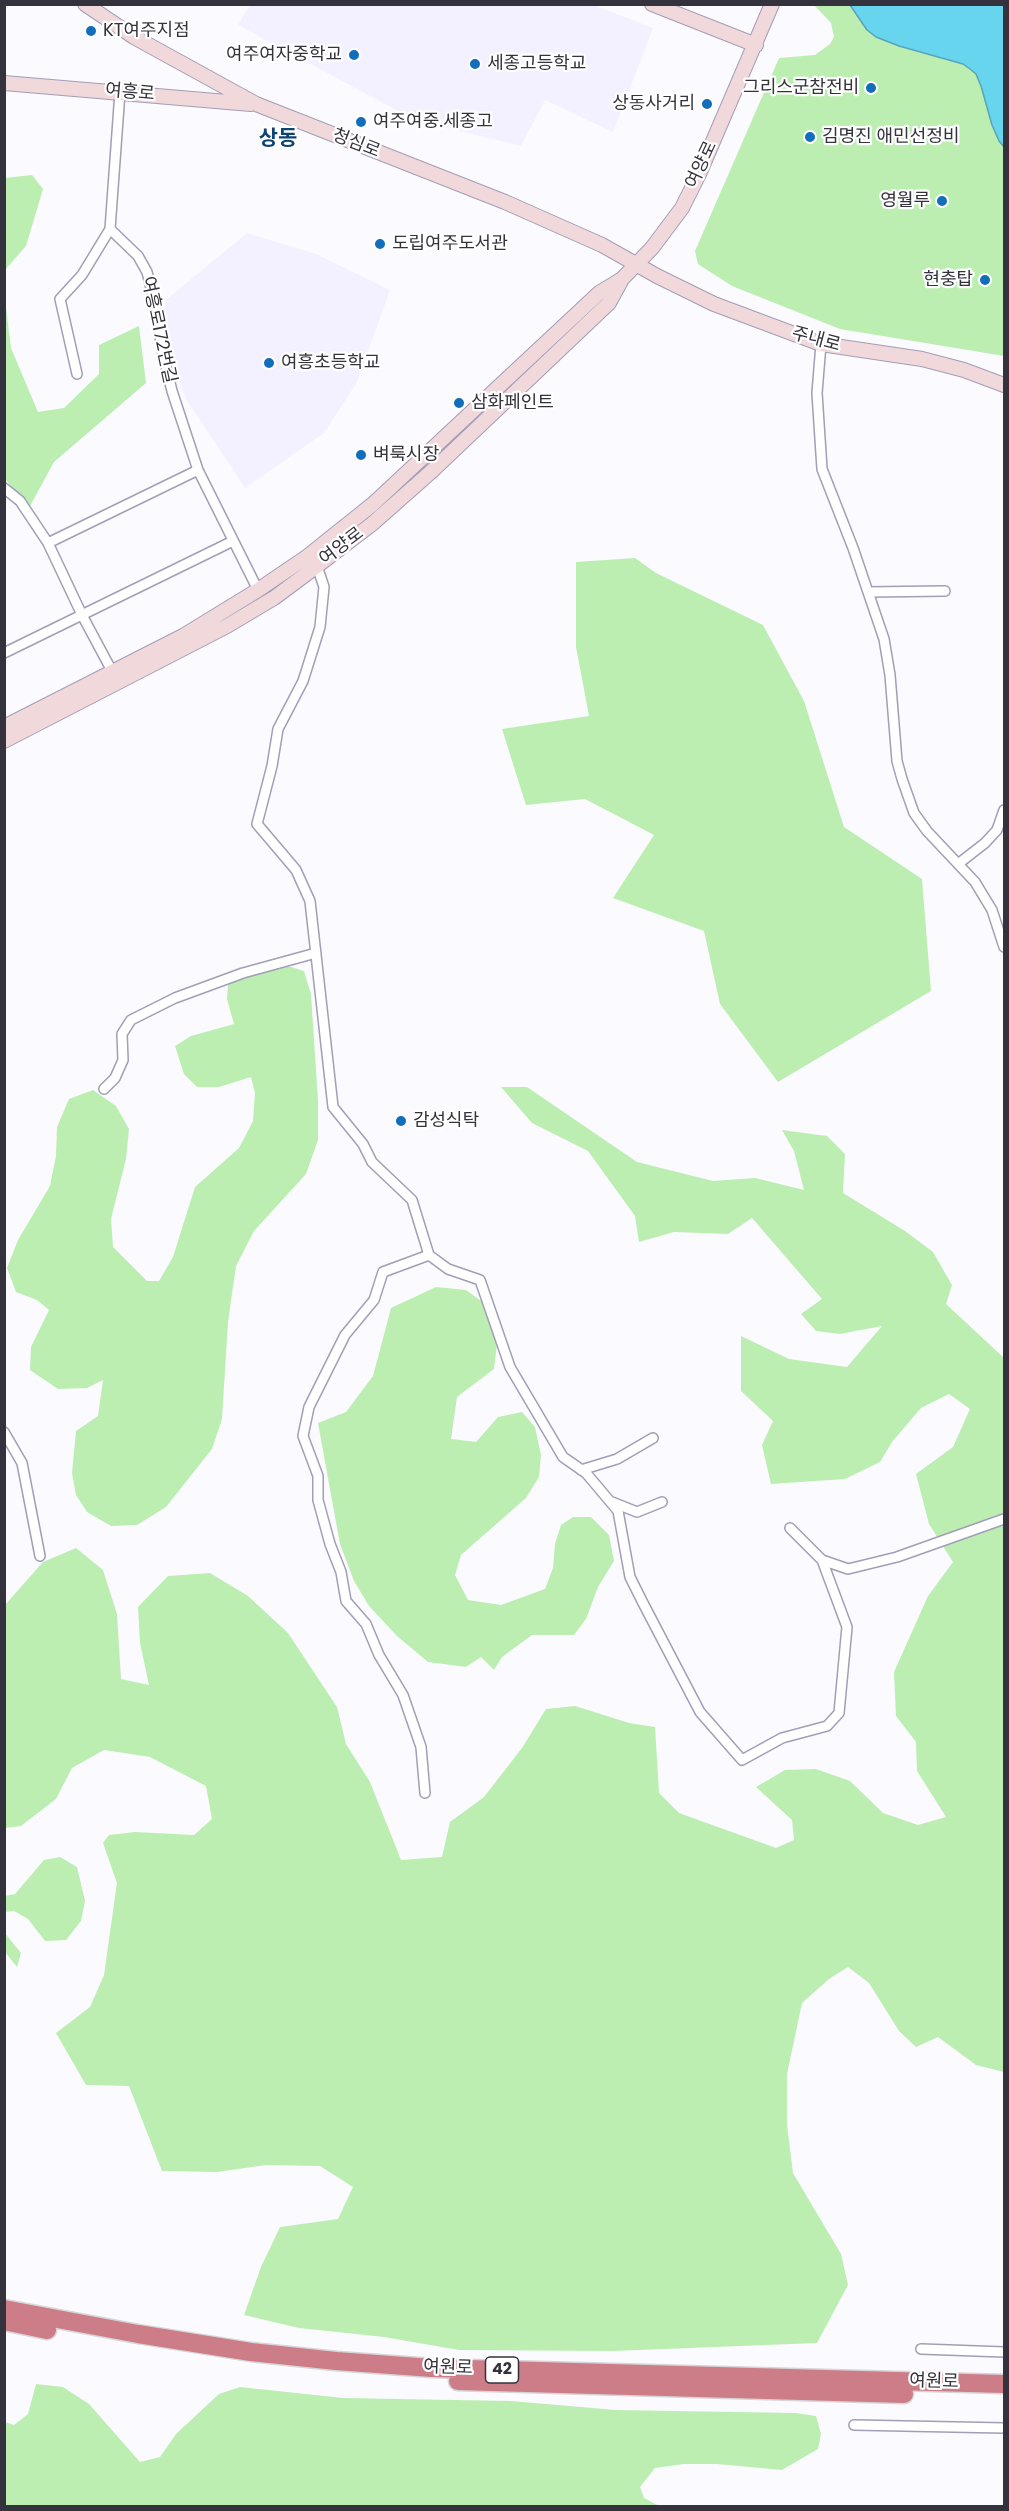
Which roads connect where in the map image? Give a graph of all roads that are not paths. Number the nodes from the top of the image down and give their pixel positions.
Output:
1 (85, 4) edge
2 (652, 4) edge
3 (772, 4) edge
4 (758, 41) junction
5 (4, 83) edge
6 (120, 92) junction
7 (256, 104) junction
8 (110, 229) junction
9 (637, 265) junction
10 (821, 344) junction
11 (76, 374) dead end
12 (1005, 385) edge
13 (198, 470) junction
14 (4, 488) edge
15 (233, 540) junction
16 (48, 543) junction
17 (313, 561) junction
18 (258, 590) junction
19 (945, 591) dead end
20 (868, 592) junction
21 (82, 615) junction
22 (4, 653) edge
23 (113, 673) junction
24 (4, 727) edge
25 (4, 741) edge
26 (1005, 810) edge
27 (958, 864) junction
28 (1003, 931) edge
29 (1005, 947) edge
30 (316, 953) junction
31 (104, 1089) dead end
32 (429, 1255) junction
33 (4, 1432) edge
34 (653, 1438) dead end
35 (581, 1470) junction
36 (610, 1501) junction
37 (662, 1502) dead end
38 (1005, 1518) edge
39 (790, 1528) dead end
40 (40, 1556) dead end
41 (822, 1560) junction
42 (425, 1794) dead end
43 (4, 2308) edge
44 (4, 2321) edge
45 (921, 2349) dead end
46 (1005, 2352) edge
47 (1005, 2384) edge
48 (1005, 2397) edge
49 (854, 2425) dead end
50 (1005, 2428) edge

1 - 7 street, 청심로
2 - 4 street
3 - 4 street, 여양로
4 - 9 street, 여양로
5 - 6 street, 여흥로
6 - 7 street, 여흥로
6 - 8 street
7 - 9 street, 청심로
8 - 11 street
8 - 13 street, 여흥로172번길
9 - 10 street, 주내로
9 - 17 street, 여양로
10 - 12 street, 주내로
10 - 20 street
13 - 15 street, 여흥로172번길
13 - 16 street
14 - 16 street
15 - 18 street, 여흥로172번길
15 - 21 street
16 - 21 street
17 - 18 street, 여양로
17 - 25 street, 여양로
17 - 30 street
18 - 23 street, 여양로
19 - 20 street
20 - 27 street
21 - 22 street
21 - 23 street
23 - 24 street, 여양로
26 - 27 street
27 - 28 street
28 - 29 street
30 - 31 street
30 - 32 street
32 - 35 street
32 - 42 street
33 - 40 street
34 - 35 street
35 - 36 street
36 - 37 street
36 - 41 street
38 - 41 street
39 - 41 street
43 - 47 highway, 여원로 / 42
44 - 48 highway, 여원로 / 42
45 - 46 street
49 - 50 street

